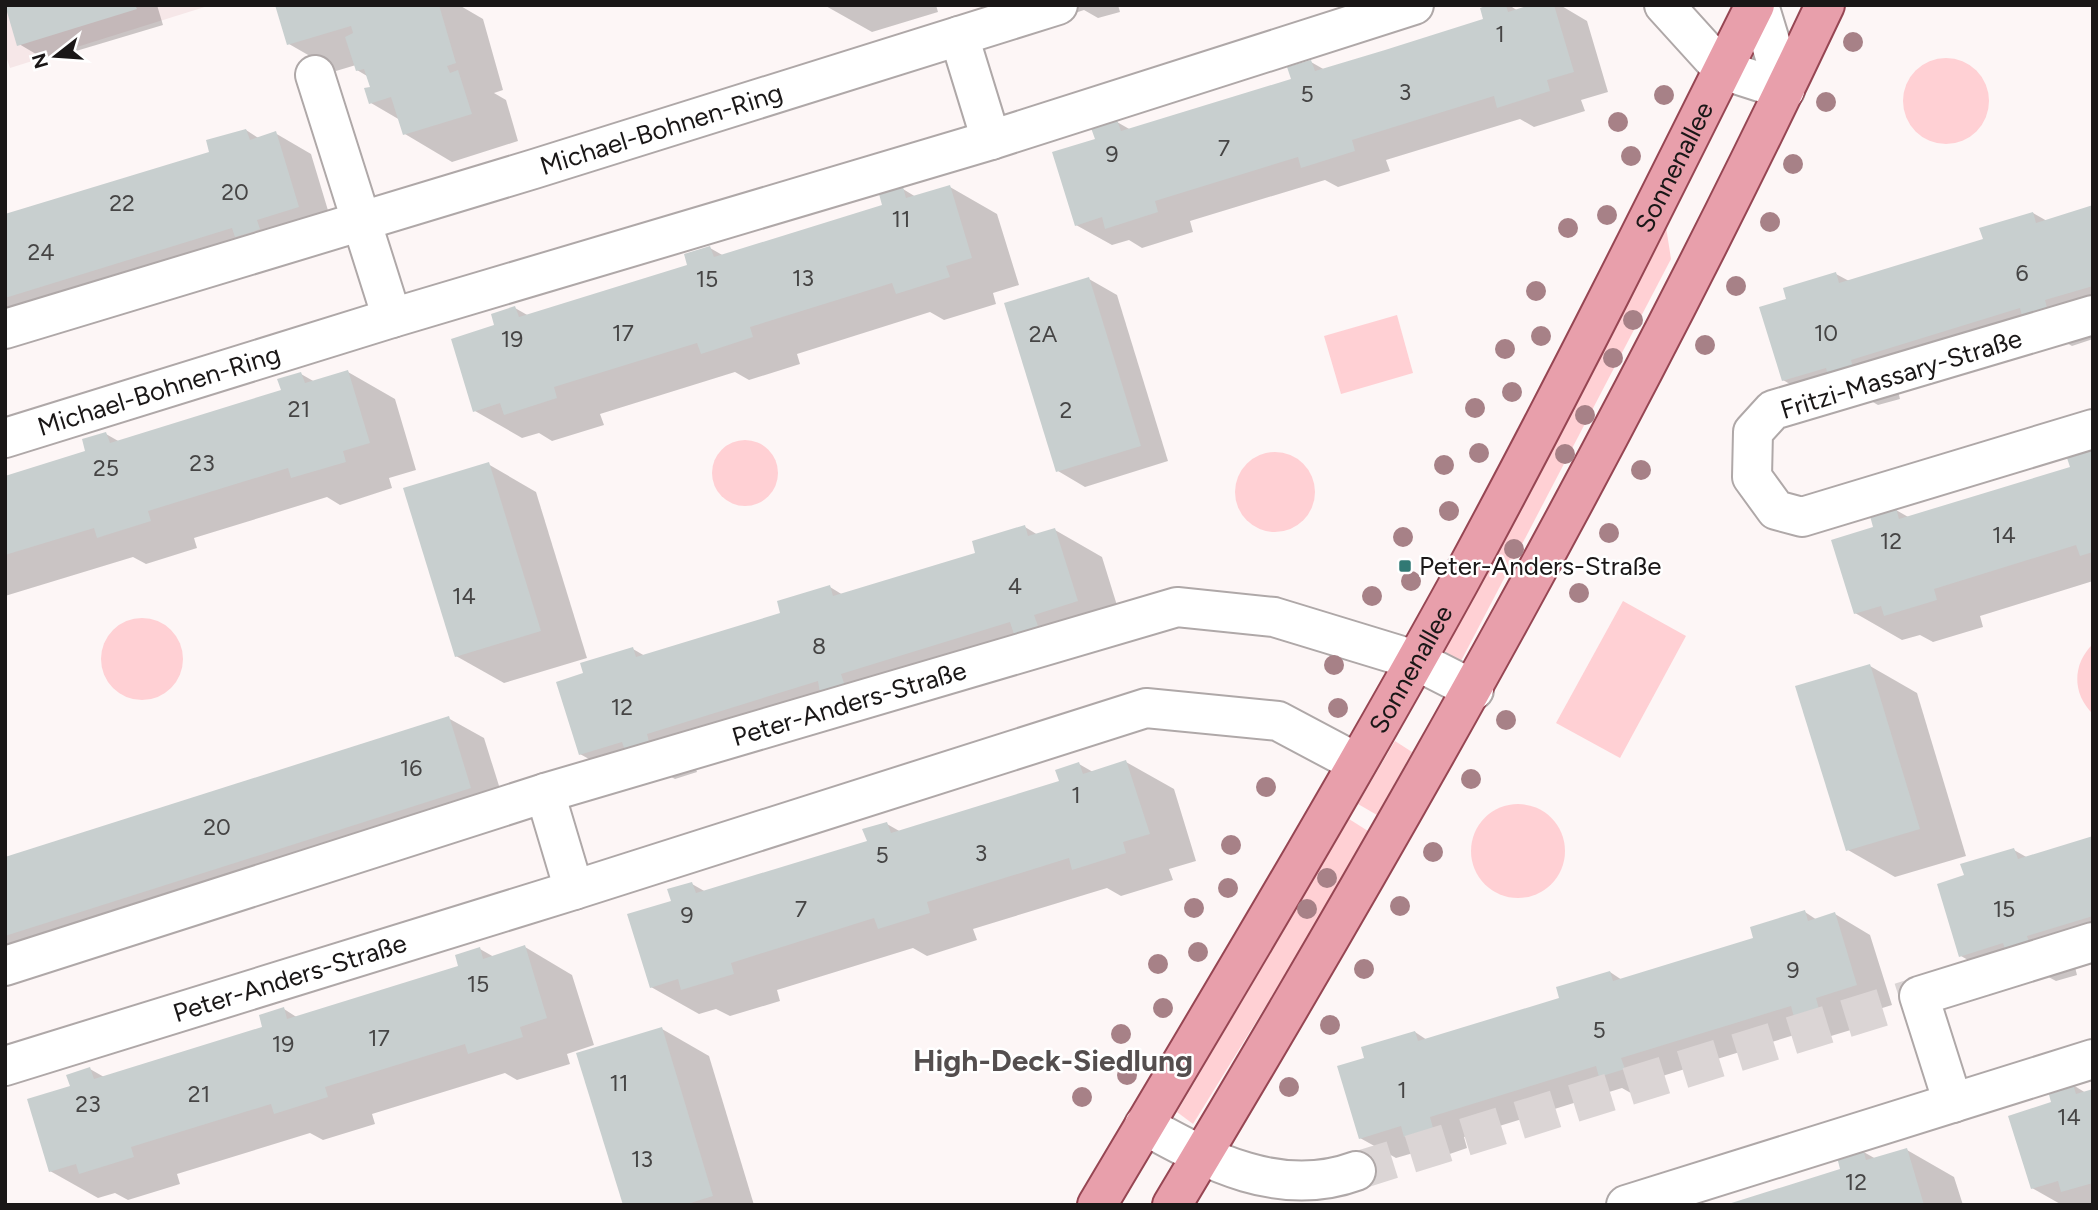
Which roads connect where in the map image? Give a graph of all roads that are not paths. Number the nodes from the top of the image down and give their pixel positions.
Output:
1 (1058, 5) edge
2 (1414, 5) edge
3 (1664, 5) edge
4 (1757, 5) edge
5 (1825, 5) edge
6 (959, 36) junction
7 (1723, 70) junction
8 (315, 75) dead end
9 (1785, 90) junction
10 (991, 140) junction
11 (362, 220) junction
12 (2093, 315) edge
13 (393, 317) junction
14 (5, 329) edge
15 (2093, 429) edge
16 (5, 438) edge
17 (1415, 660) junction
18 (1474, 690) junction
19 (1357, 764) junction
20 (545, 793) junction
21 (575, 890) junction
22 (2093, 942) edge
23 (5, 966) edge
24 (2093, 1059) edge
25 (5, 1066) edge
26 (1953, 1103) junction
27 (1144, 1125) junction
28 (1201, 1157) junction
29 (1356, 1171) tunnel mouth
30 (1097, 1205) edge
31 (1172, 1205) edge
32 (1626, 1205) edge

1 - 6 street, Michael-Bohnen-Ring
2 - 10 street, Michael-Bohnen-Ring
3 - 7 street
4 - 7 main road, Sonnenallee
4 - 9 street
5 - 9 main road
6 - 10 street
6 - 11 street, Michael-Bohnen-Ring
7 - 9 street
7 - 17 main road, Sonnenallee
8 - 11 street
9 - 18 main road
10 - 13 street, Michael-Bohnen-Ring
11 - 13 street
11 - 14 street, Michael-Bohnen-Ring
12 - 15 street, Fritzi-Massary-Straße
13 - 16 street, Michael-Bohnen-Ring
17 - 18 street, Peter-Anders-Straße
17 - 19 main road, Sonnenallee
17 - 20 street, Peter-Anders-Straße
18 - 28 main road
19 - 21 street, Peter-Anders-Straße
19 - 27 main road, Sonnenallee
20 - 21 street
20 - 23 street, Peter-Anders-Straße
21 - 25 street, Peter-Anders-Straße
22 - 26 street
24 - 26 street
26 - 32 street
27 - 28 street
27 - 30 main road, Sonnenallee
28 - 29 street
28 - 31 main road

